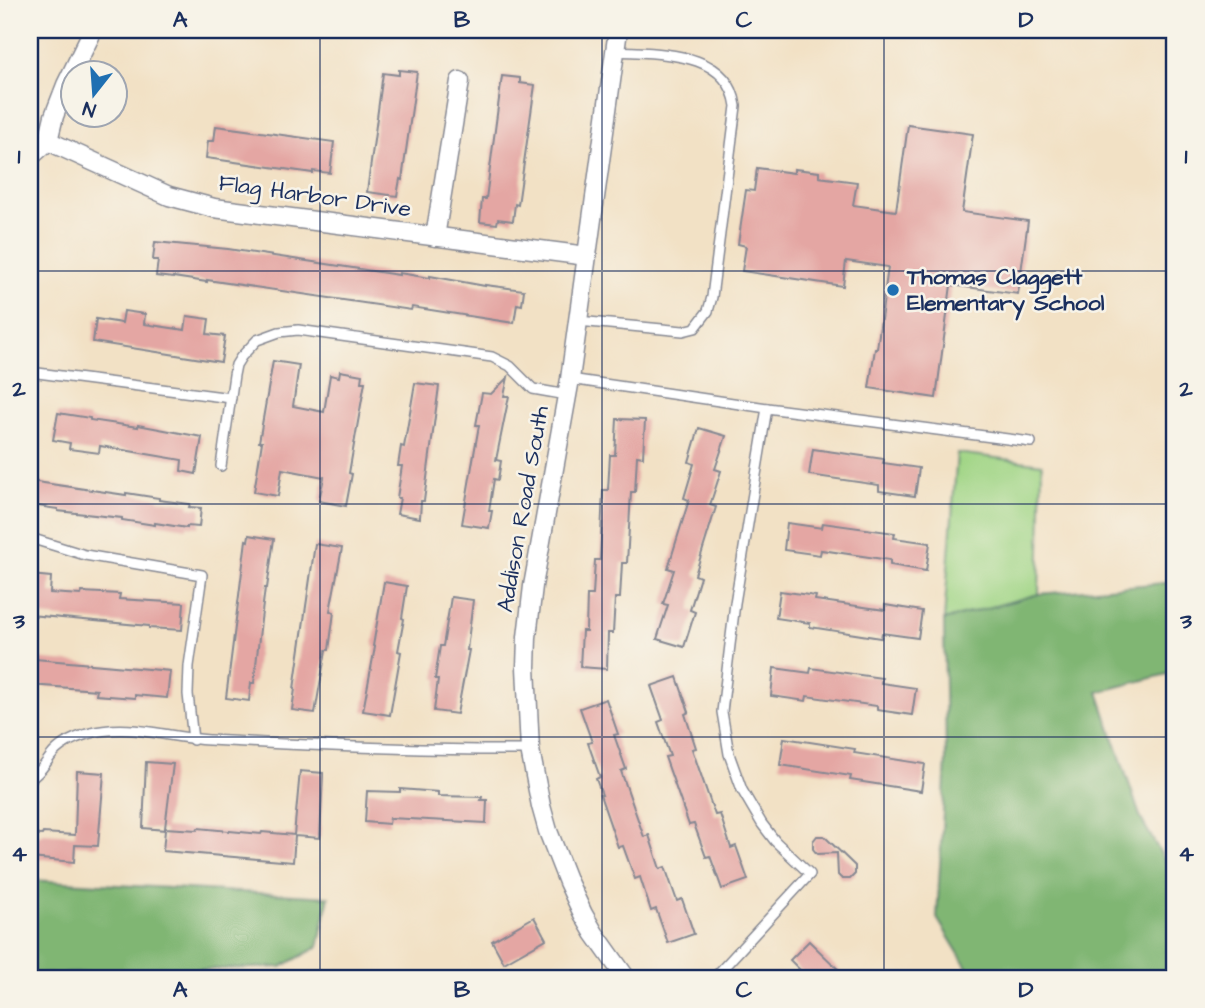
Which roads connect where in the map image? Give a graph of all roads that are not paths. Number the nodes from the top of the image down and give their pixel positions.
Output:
1 (93, 30) edge
2 (618, 30) edge
3 (616, 51) junction
4 (460, 81) dead end
5 (48, 141) junction
6 (30, 157) edge
7 (435, 237) junction
8 (587, 256) junction
9 (578, 321) junction
10 (30, 372) edge
11 (569, 387) junction
12 (230, 398) junction
13 (766, 408) junction
14 (1031, 442) dead end
15 (221, 466) dead end
16 (30, 538) edge
17 (193, 740) junction
18 (530, 750) junction
19 (30, 779) edge
20 (626, 978) edge
21 (714, 978) edge

1 - 5 street
2 - 3 street, Addison Road South
3 - 8 street, Addison Road South
3 - 9 lane
4 - 7 street
5 - 6 street
5 - 7 street, Flag Harbor Drive
7 - 8 street, Flag Harbor Drive
8 - 9 street, Addison Road South
9 - 11 street, Addison Road South
10 - 12 lane
11 - 12 lane
11 - 13 lane
11 - 18 street, Addison Road South
12 - 15 lane
13 - 14 lane
13 - 21 lane
16 - 17 lane
17 - 18 lane
17 - 19 lane
18 - 20 street, Addison Road South

